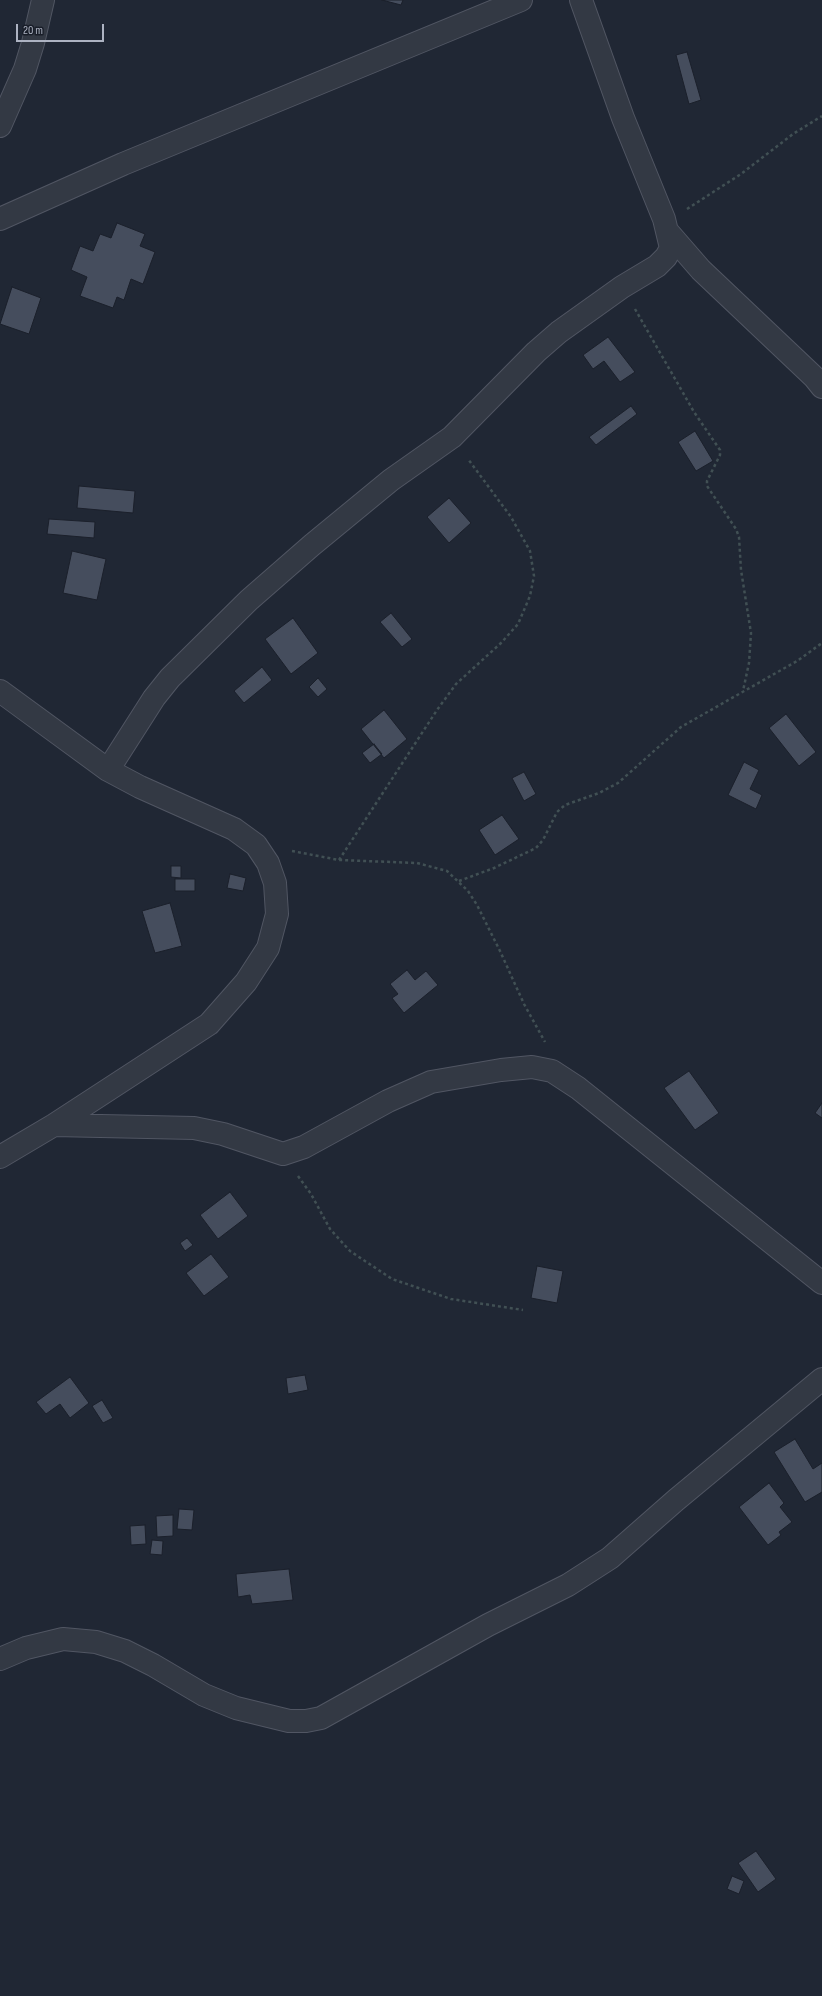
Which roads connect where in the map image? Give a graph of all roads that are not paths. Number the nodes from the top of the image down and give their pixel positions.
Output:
1 (43, 0) edge
2 (521, 0) edge
3 (581, 0) edge
4 (0, 126) edge
5 (0, 219) edge
6 (668, 232) junction
7 (822, 387) edge
8 (0, 691) edge
9 (108, 770) junction
10 (54, 1125) junction
11 (0, 1157) edge
12 (822, 1283) edge
13 (822, 1379) edge
14 (0, 1659) edge

1 - 4 street
2 - 5 street
3 - 6 street
6 - 7 street
6 - 9 street
8 - 9 street
9 - 10 street
10 - 11 street
10 - 12 street
13 - 14 street

